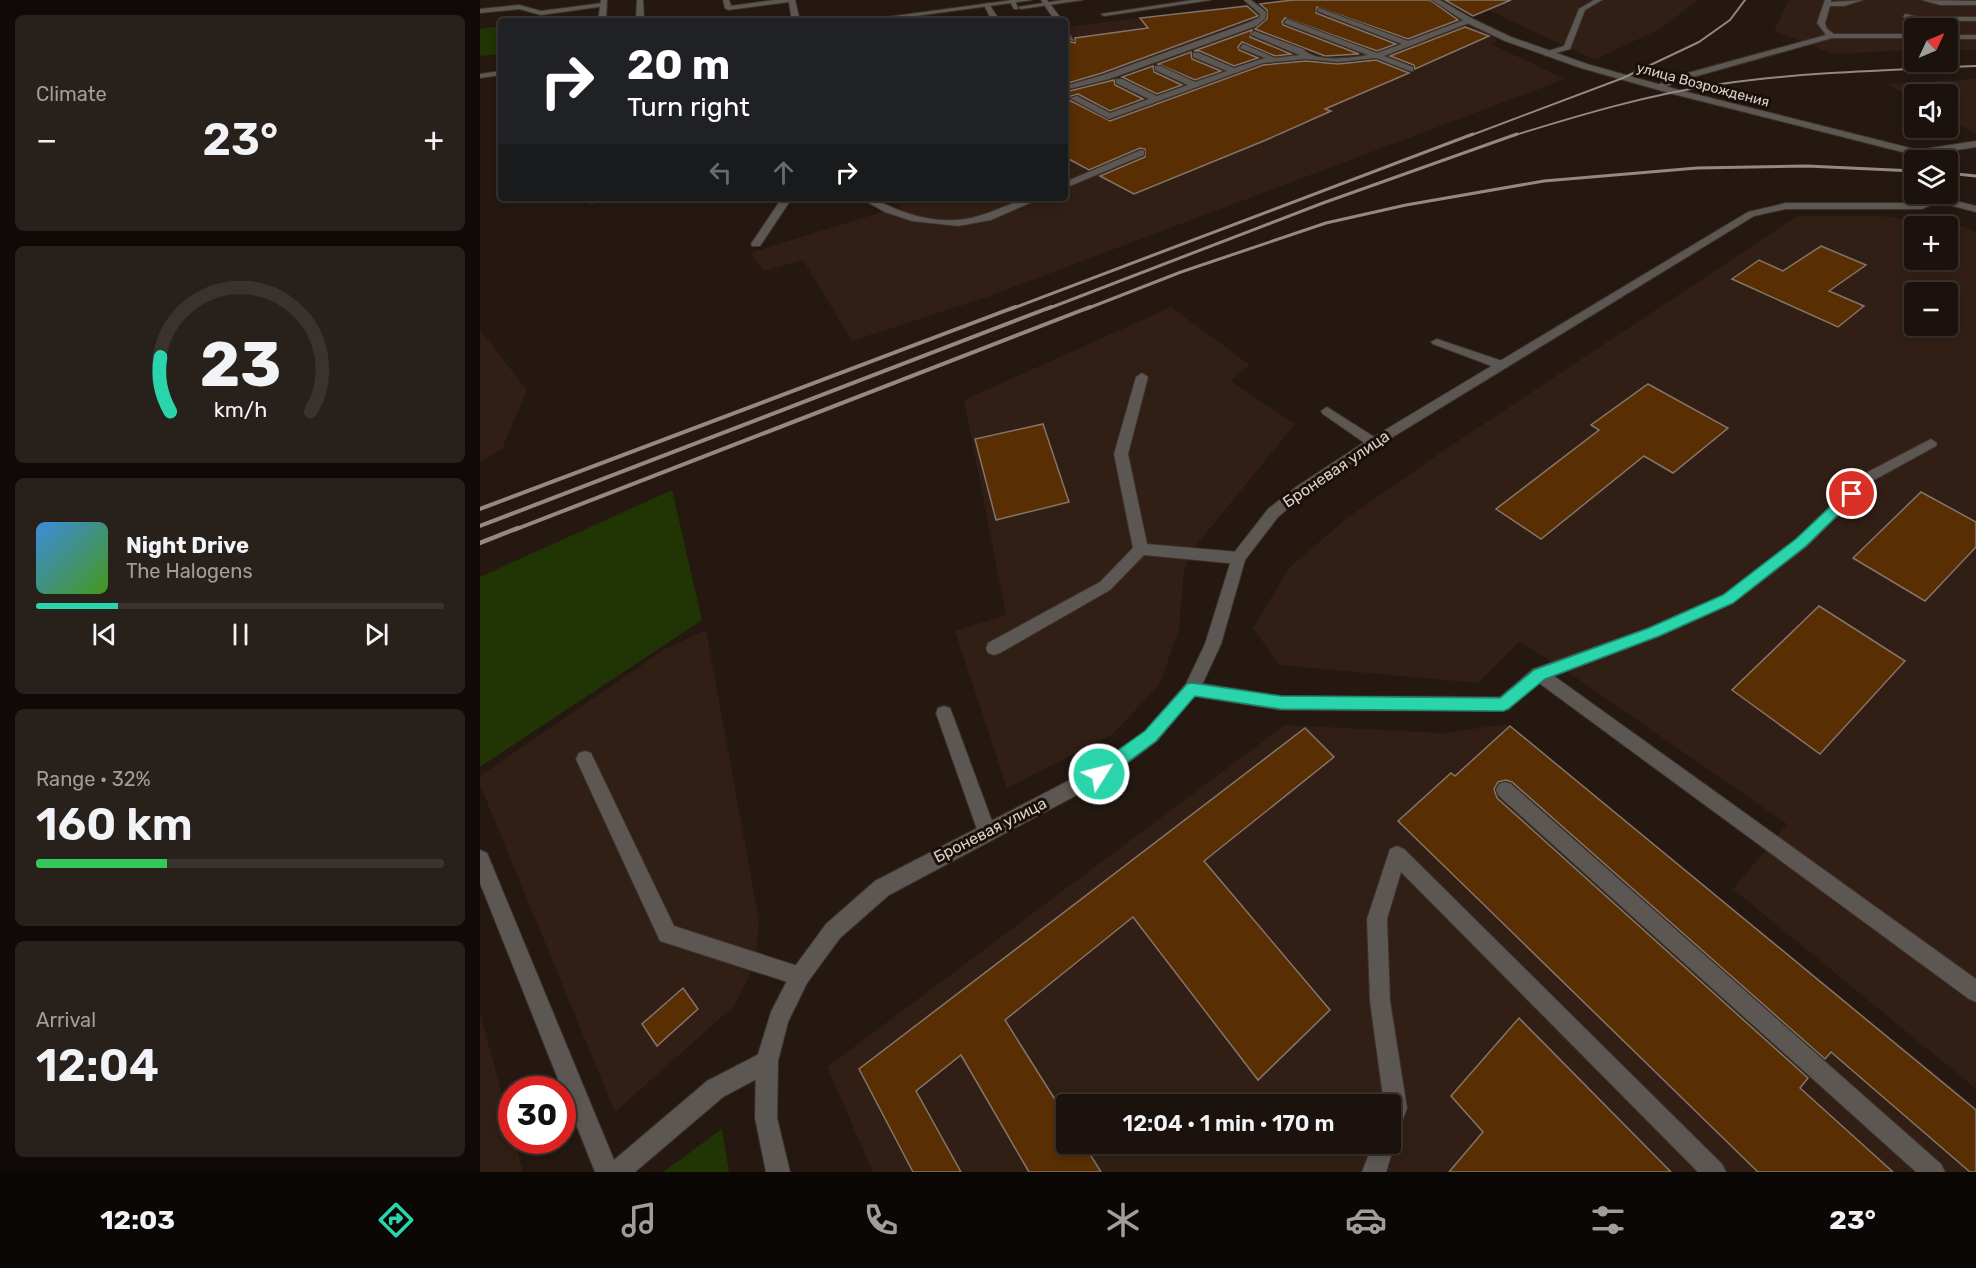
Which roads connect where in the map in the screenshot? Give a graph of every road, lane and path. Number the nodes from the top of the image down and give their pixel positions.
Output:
1 (640, 0) edge
2 (726, 0) edge
3 (791, 0) edge
4 (1029, 0) edge
5 (1080, 0) edge
6 (1208, 0) edge
7 (1247, 0) edge
8 (1435, 0) edge
9 (1599, 0) edge
10 (1860, 0) edge
11 (1923, 0) edge
12 (604, 2) edge
13 (1045, 2) edge
14 (1828, 2) edge
15 (1013, 3) edge
16 (1976, 3) edge
17 (989, 8) junction
18 (1319, 10) dead end
19 (480, 11) edge
20 (1104, 14) dead end
21 (602, 18) edge
22 (640, 18) edge
23 (794, 18) edge
24 (908, 18) edge
25 (931, 18) edge
26 (994, 18) edge
27 (1057, 18) edge
28 (1976, 19) edge
29 (1287, 21) dead end
30 (1470, 21) junction
31 (1901, 23) junction
32 (1904, 27) edge
33 (1254, 33) dead end
34 (1068, 34) edge
35 (1832, 36) junction
36 (1904, 36) edge
37 (1958, 37) edge
38 (1976, 37) edge
39 (1071, 39) dead end
40 (1409, 44) junction
41 (1243, 46) dead end
42 (1548, 54) junction
43 (1197, 55) dead end
44 (1377, 56) junction
45 (1306, 57) junction
46 (1272, 59) junction
47 (498, 66) edge
48 (1158, 68) dead end
49 (480, 69) edge
50 (1410, 69) dead end
51 (1234, 71) junction
52 (498, 73) edge
53 (480, 76) edge
54 (1119, 81) dead end
55 (1195, 85) junction
56 (1068, 87) edge
57 (1658, 87) junction
58 (1074, 98) dead end
59 (1156, 99) junction
60 (1976, 144) edge
61 (1951, 150) edge
62 (1904, 152) edge
63 (1141, 153) dead end
64 (1068, 185) edge
65 (785, 201) edge
66 (870, 201) edge
67 (1029, 201) edge
68 (1958, 203) edge
69 (1925, 204) edge
70 (1976, 209) edge
71 (756, 244) dead end
72 (1437, 342) dead end
73 (1501, 365) junction
74 (1142, 378) dead end
75 (1327, 411) dead end
76 (1374, 443) junction
77 (1931, 443) dead end
78 (1141, 549) junction
79 (1238, 558) junction
80 (994, 648) dead end
81 (1539, 674) junction
82 (1192, 689) junction
83 (944, 713) dead end
84 (585, 759) dead end
85 (1505, 790) dead end
86 (987, 832) junction
87 (480, 859) edge
88 (800, 976) junction
89 (1976, 992) edge
90 (767, 1061) junction
91 (1394, 1094) edge
92 (1380, 1154) edge
93 (608, 1172) edge
94 (617, 1172) edge
95 (778, 1172) edge
96 (1374, 1172) edge
97 (1714, 1172) edge
98 (1933, 1172) edge

1 - 22 street
2 - 3 street
3 - 23 street
4 - 15 street
5 - 13 street
6 - 20 street
7 - 56 street
8 - 30 street, улица Возрождения
9 - 42 street
10 - 14 street
11 - 16 street
11 - 31 street
12 - 19 street
12 - 21 street
13 - 15 street
13 - 27 street
14 - 35 street
15 - 17 street
17 - 24 street
17 - 25 street
17 - 26 street
18 - 40 street
28 - 31 street
29 - 44 street
30 - 40 street
30 - 42 street, улица Возрождения
31 - 32 street
33 - 45 street
34 - 39 street
35 - 36 street
35 - 57 street
37 - 38 street
40 - 44 street
41 - 46 street
42 - 57 street, улица Возрождения
43 - 51 street
44 - 45 street
44 - 50 street
45 - 46 street
46 - 51 street
47 - 49 street
48 - 55 street
51 - 55 street
52 - 53 street
54 - 59 street
55 - 59 street
57 - 62 street, улица Возрождения
58 - 59 street
60 - 61 street, улица Возрождения
63 - 64 street
65 - 71 street
66 - 67 street
68 - 70 street
69 - 73 street, Броневая улица
72 - 73 street
73 - 76 street, Броневая улица
74 - 78 street
75 - 76 street
76 - 79 street, Броневая улица
77 - 81 street
78 - 79 street
78 - 80 street
79 - 82 street, Броневая улица
81 - 82 street
81 - 89 street
82 - 86 street, Броневая улица
83 - 86 street
84 - 88 street
85 - 98 street
86 - 88 street, Броневая улица
87 - 93 street
88 - 90 street, Броневая улица
90 - 94 street
90 - 95 street, Броневая улица
91 - 97 street
92 - 96 street

